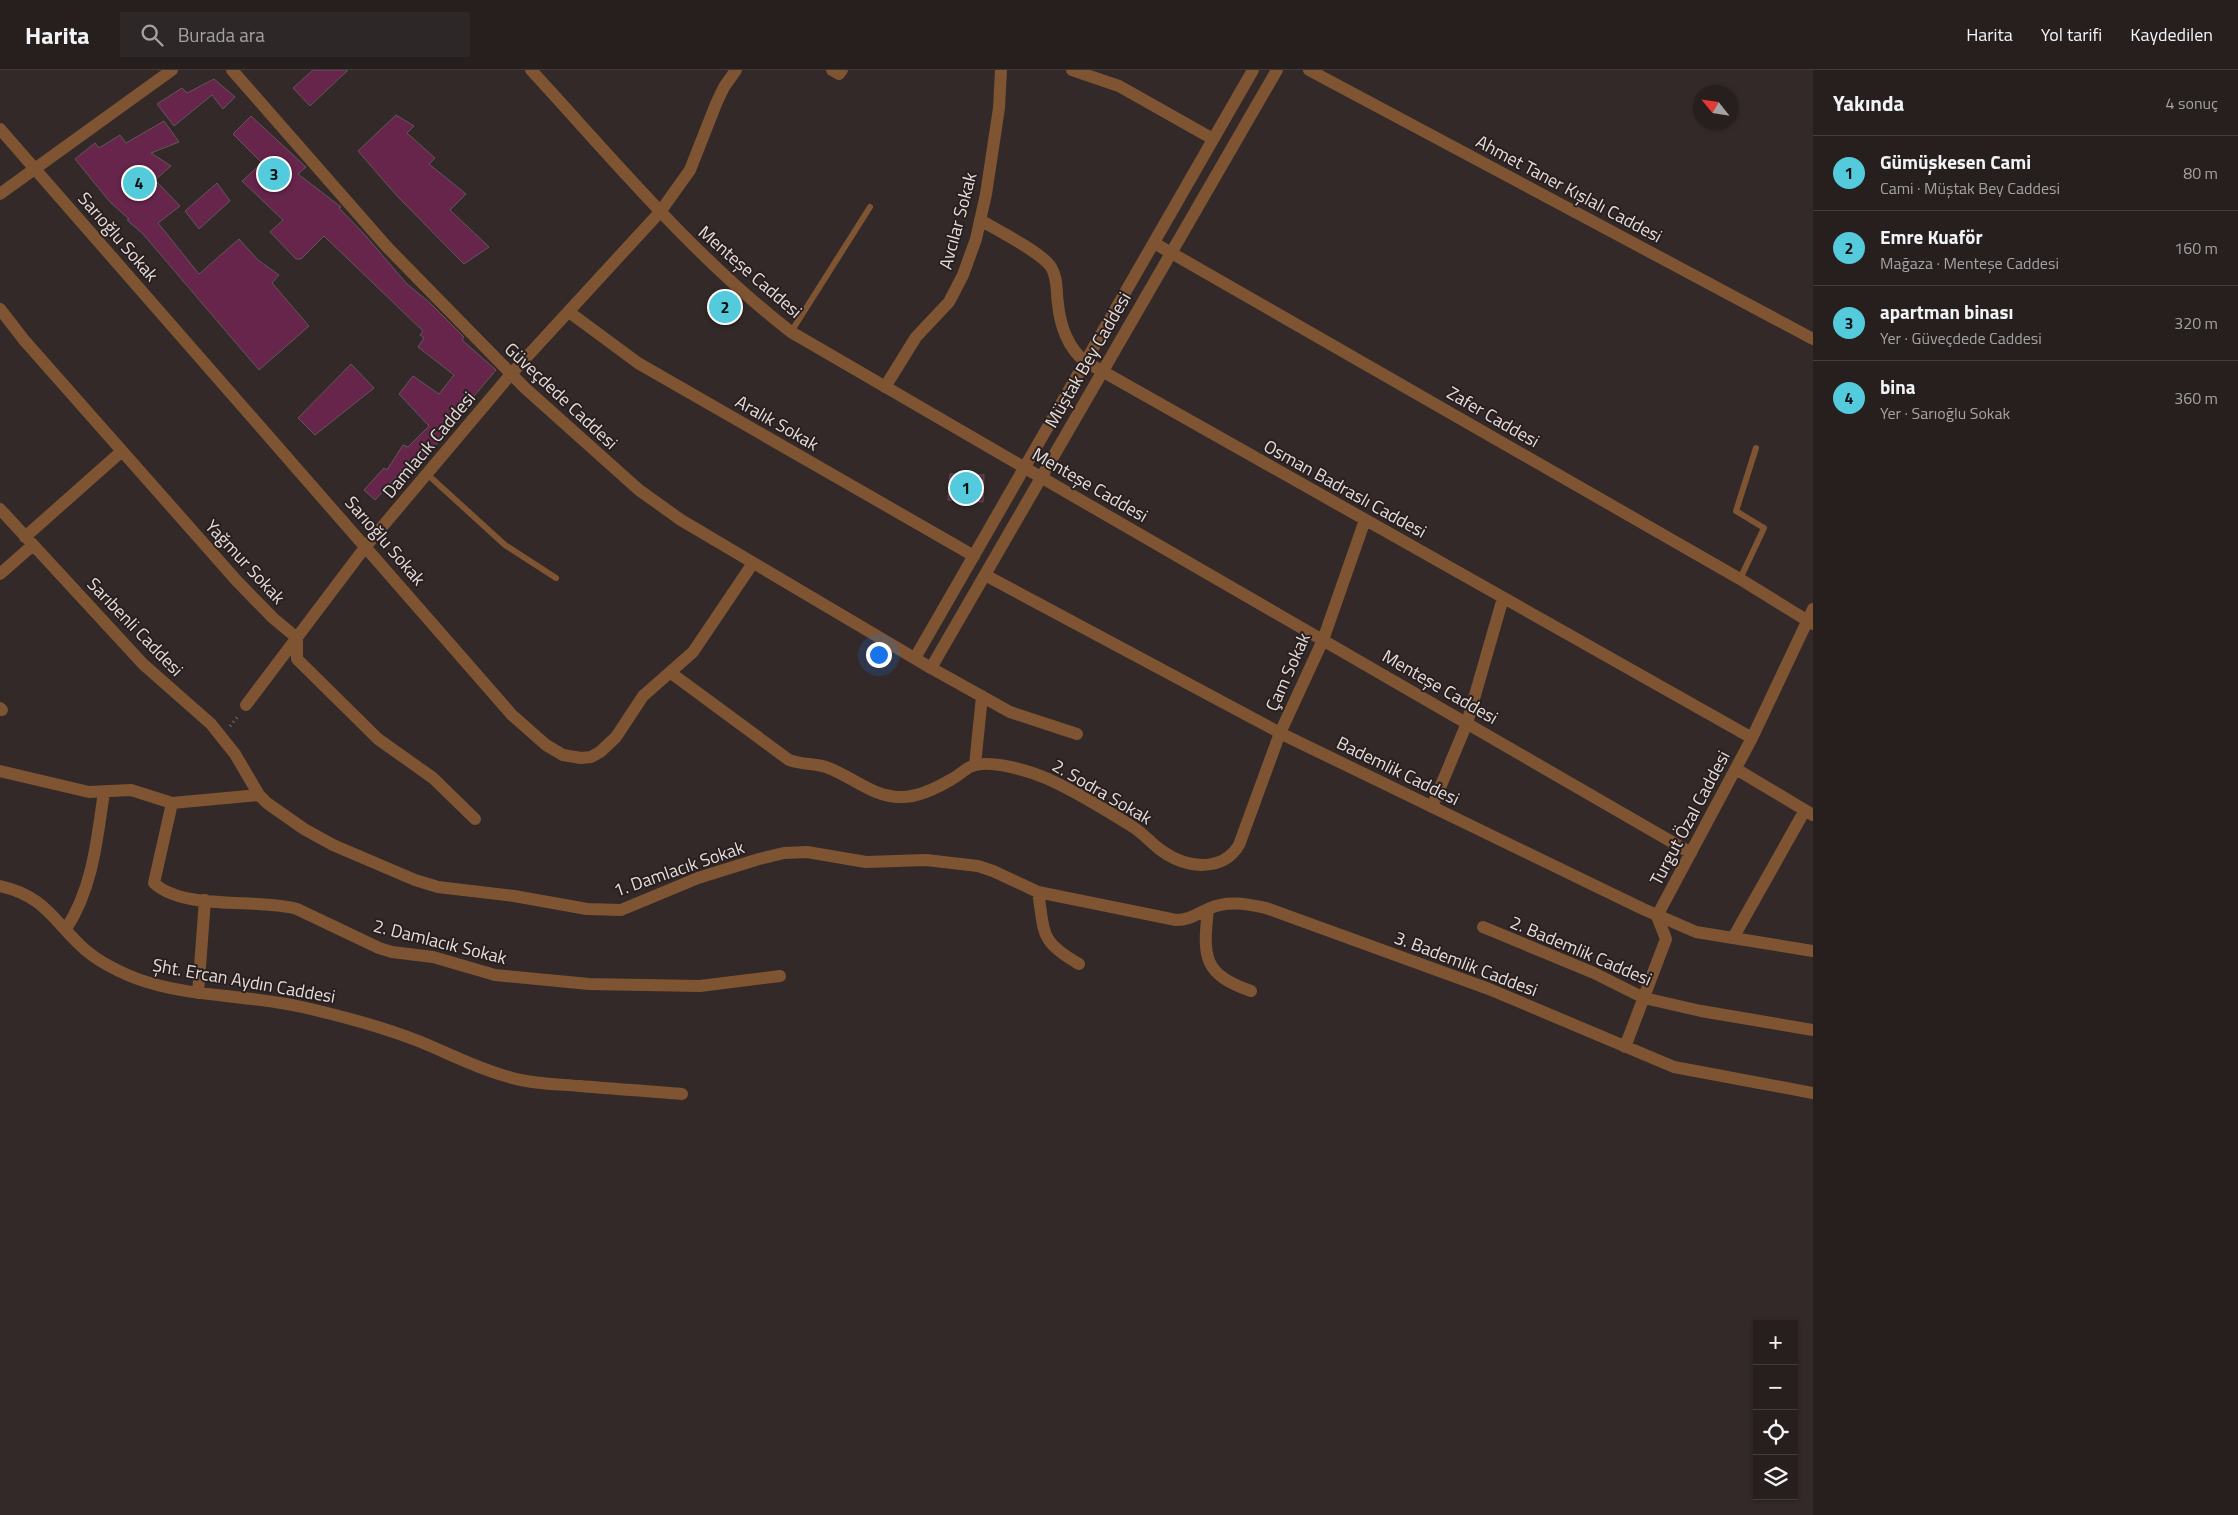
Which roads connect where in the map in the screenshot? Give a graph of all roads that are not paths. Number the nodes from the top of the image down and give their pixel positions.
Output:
1 (172, 70) edge
2 (232, 70) edge
3 (531, 70) edge
4 (736, 70) edge
5 (832, 70) edge
6 (842, 70) edge
7 (1001, 70) edge
8 (1072, 70) edge
9 (1253, 70) edge
10 (1277, 70) edge
11 (1309, 70) edge
12 (0, 129) edge
13 (1214, 139) junction
14 (36, 170) junction
15 (0, 194) edge
16 (870, 207) dead end
17 (660, 212) junction
18 (980, 220) junction
19 (1154, 243) junction
20 (1170, 252) junction
21 (0, 309) edge
22 (568, 312) junction
23 (791, 332) junction
24 (1813, 339) edge
25 (1086, 362) junction
26 (1102, 372) junction
27 (511, 374) junction
28 (885, 387) junction
29 (1756, 448) dead end
30 (122, 451) junction
31 (1025, 468) junction
32 (427, 474) junction
33 (1041, 477) junction
34 (0, 509) edge
35 (1365, 520) junction
36 (29, 541) junction
37 (366, 546) junction
38 (974, 556) junction
39 (753, 563) junction
40 (0, 574) edge
41 (985, 575) junction
42 (556, 578) dead end
43 (1740, 579) junction
44 (1503, 598) junction
45 (1811, 618) edge
46 (297, 638) junction
47 (1322, 640) junction
48 (915, 658) junction
49 (931, 668) junction
50 (671, 673) junction
51 (982, 696) junction
52 (246, 705) road end
53 (1467, 723) junction
54 (1280, 733) junction
55 (1077, 734) dead end
56 (1752, 738) junction
57 (975, 765) junction
58 (1736, 769) junction
59 (0, 770) edge
60 (104, 792) junction
61 (259, 795) junction
62 (172, 803) junction
63 (1432, 807) junction
64 (1809, 812) edge
65 (475, 819) dead end
66 (1242, 838) joint
67 (1691, 852) junction
68 (0, 886) edge
69 (1038, 892) junction
70 (206, 900) junction
71 (1208, 909) junction
72 (1657, 916) junction
73 (1483, 927) dead end
74 (66, 929) junction
75 (1733, 938) junction
76 (1813, 951) edge
77 (1079, 964) dead end
78 (780, 976) dead end
79 (1251, 991) dead end
80 (198, 993) junction
81 (1644, 998) junction
82 (1813, 1030) edge
83 (1625, 1047) junction
84 (1813, 1093) edge
85 (682, 1094) dead end

1 - 14 street
2 - 27 street, Güveçdede Caddesi
3 - 17 street, Menteşe Caddesi
4 - 17 street, Damlacık Caddesi
5 - 6 street
7 - 18 street, Avcılar Sokak
8 - 13 street
9 - 13 street, Müştak Bey Caddesi
10 - 20 street, Müştak Bey Caddesi
11 - 24 street, Ahmet Taner Kışlalı Caddesi
12 - 14 street, Sarıoğlu Sokak
13 - 19 street, Müştak Bey Caddesi
14 - 15 street
14 - 37 street, Sarıoğlu Sokak
16 - 23 lane
17 - 22 street, Damlacık Caddesi
17 - 23 street, Menteşe Caddesi
18 - 25 street, Osman Badraslı Caddesi
18 - 28 street, Avcılar Sokak
19 - 20 street, Zafer Caddesi
19 - 25 street, Müştak Bey Caddesi
20 - 26 street, Müştak Bey Caddesi
20 - 43 street, Zafer Caddesi
21 - 30 street, Yağmur Sokak
22 - 27 street, Damlacık Caddesi
22 - 38 street, Aralık Sokak
23 - 28 street, Menteşe Caddesi
25 - 26 street, Osman Badraslı Caddesi
25 - 31 street, Müştak Bey Caddesi
26 - 33 street, Müştak Bey Caddesi
26 - 35 street, Osman Badraslı Caddesi
27 - 32 street, Damlacık Caddesi
27 - 39 street, Güveçdede Caddesi
28 - 31 street, Menteşe Caddesi
29 - 43 lane
30 - 36 street
30 - 46 street, Yağmur Sokak
31 - 33 street, Menteşe Caddesi
31 - 38 street, Müştak Bey Caddesi
32 - 37 street, Damlacık Caddesi
32 - 42 lane
33 - 41 street, Müştak Bey Caddesi
33 - 47 street, Menteşe Caddesi
34 - 36 street, Sarıbenli Caddesi
35 - 44 street, Osman Badraslı Caddesi
35 - 47 street, Çam Sokak
36 - 40 street
36 - 61 street, Sarıbenli Caddesi
37 - 46 street, Damlacık Caddesi
37 - 50 street, Sarıoğlu Sokak
38 - 48 street, Müştak Bey Caddesi
39 - 48 street, Güveçdede Caddesi
39 - 50 street, Sarıoğlu Sokak
41 - 49 street, Müştak Bey Caddesi
41 - 54 street, Bademlik Caddesi
43 - 45 street, Zafer Caddesi
44 - 53 street
44 - 56 street, Osman Badraslı Caddesi
45 - 56 street, Turgut Özal Caddesi
46 - 52 street, Damlacık Caddesi
46 - 65 street
47 - 53 street, Menteşe Caddesi
47 - 54 street, Çam Sokak
48 - 49 street, Güveçdede Caddesi
49 - 51 street, Güveçdede Caddesi
50 - 57 street
51 - 55 street, Güveçdede Caddesi
51 - 57 street
53 - 63 street
53 - 67 street, Menteşe Caddesi
54 - 63 street, Bademlik Caddesi
54 - 66 street, Çam Sokak
56 - 58 street, Turgut Özal Caddesi
57 - 66 street, 2. Sodra Sokak
58 - 64 street
58 - 67 street, Turgut Özal Caddesi
59 - 60 street
60 - 62 street
60 - 74 street
61 - 62 street
61 - 69 street, 1. Damlacık Sokak
62 - 70 street, 2. Damlacık Sokak
63 - 72 street, Bademlik Caddesi
64 - 75 street
67 - 72 street, Turgut Özal Caddesi
68 - 74 street, Şht. Ercan Aydın Caddesi
69 - 71 street, 1. Damlacık Sokak
69 - 77 street
70 - 78 street, 2. Damlacık Sokak
70 - 80 street
71 - 79 street
71 - 83 street, 3. Bademlik Caddesi
72 - 75 street, Bademlik Caddesi
72 - 81 street
73 - 81 street, 2. Bademlik Caddesi
74 - 80 street, Şht. Ercan Aydın Caddesi
75 - 76 street, Bademlik Caddesi
80 - 85 street, Şht. Ercan Aydın Caddesi
81 - 82 street, 2. Bademlik Caddesi
81 - 83 street
83 - 84 street, 3. Bademlik Caddesi

